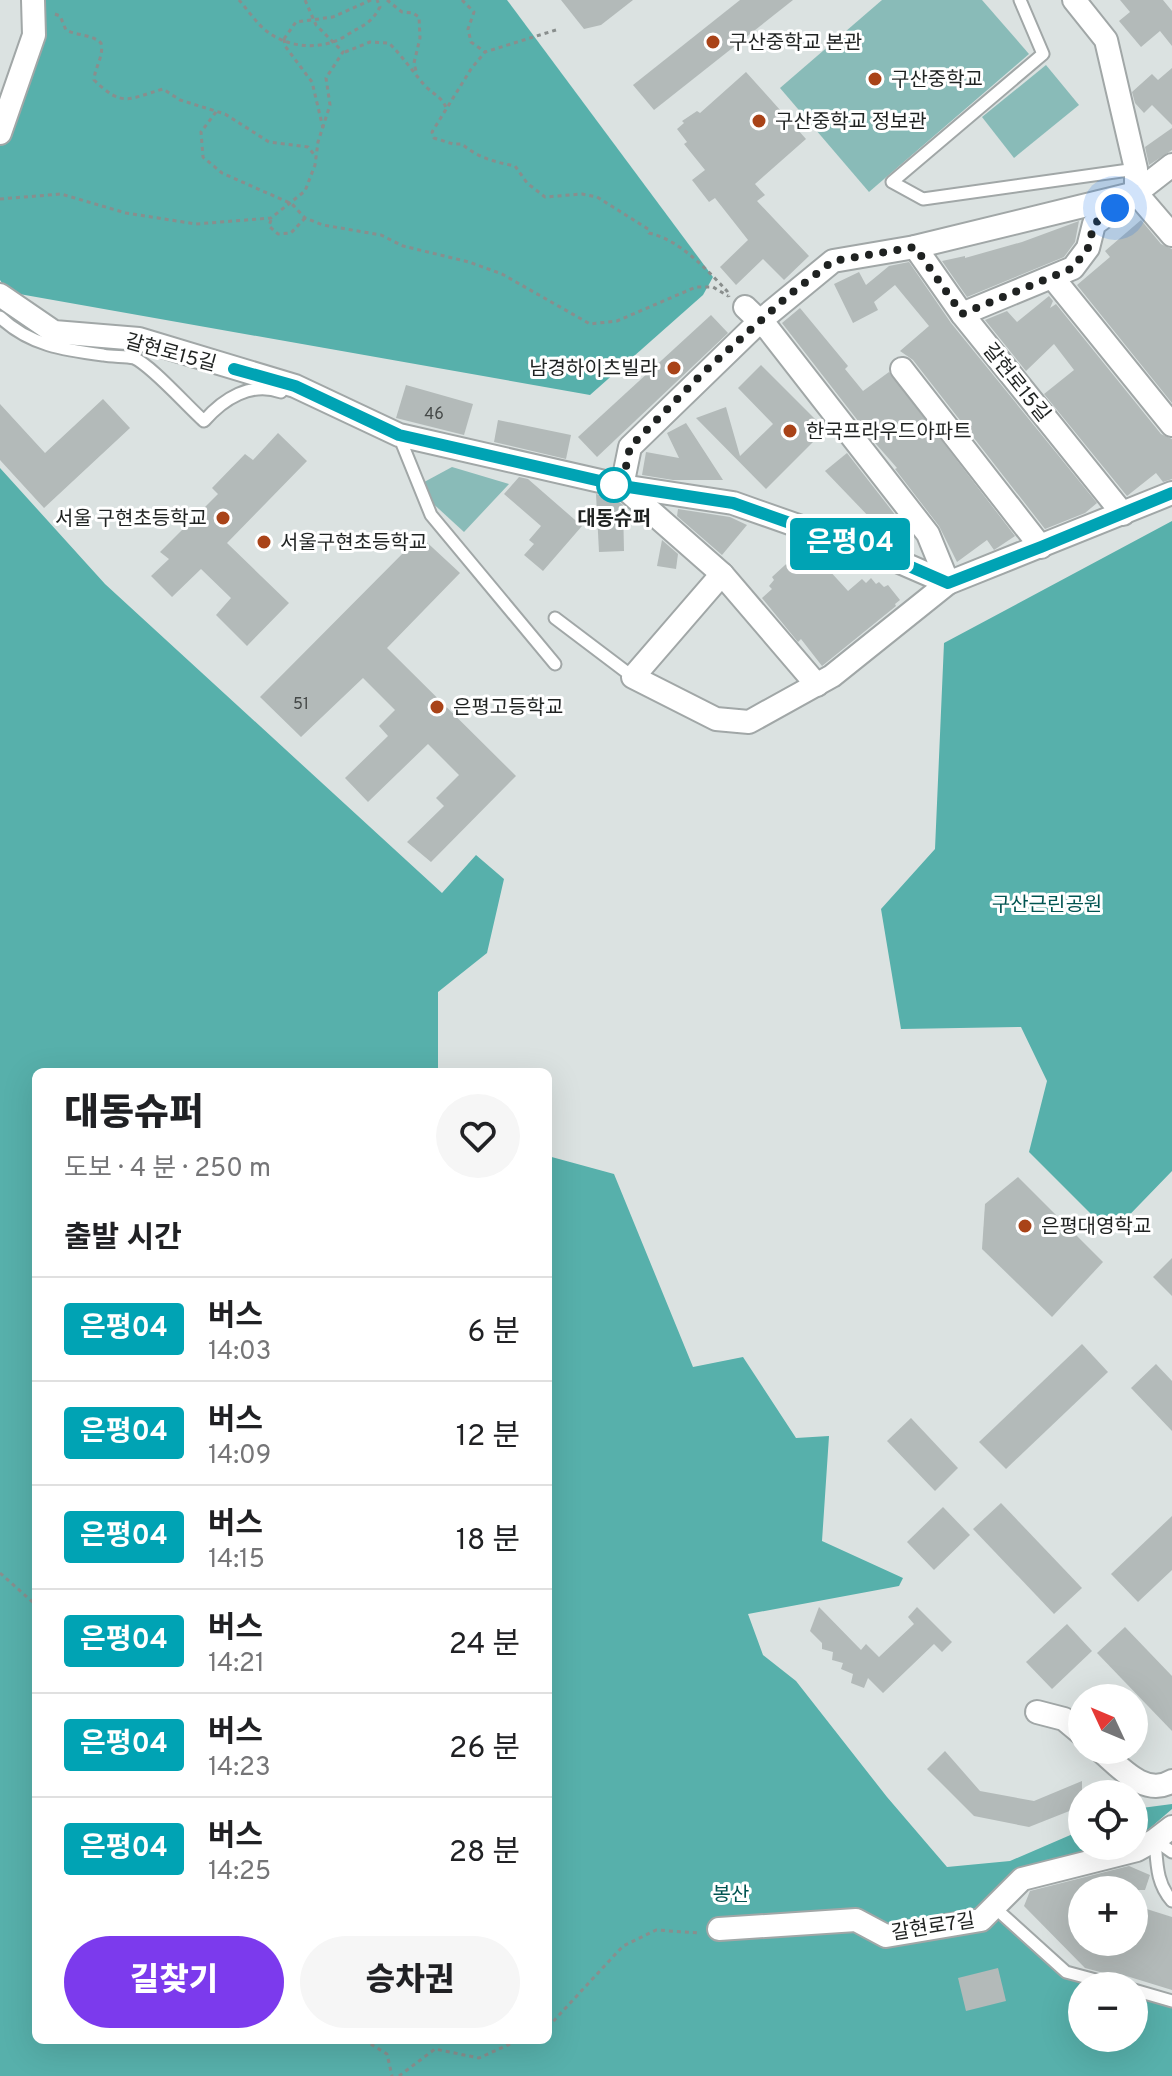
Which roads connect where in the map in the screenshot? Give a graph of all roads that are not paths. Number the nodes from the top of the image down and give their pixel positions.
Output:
1 (1020, 0) edge
2 (1074, 0) edge
3 (33, 6) edge
4 (0, 133) edge
5 (1172, 165) edge
6 (1136, 169) junction
7 (1136, 193) junction
8 (1172, 235) edge
9 (915, 247) junction
10 (1053, 278) junction
11 (0, 295) edge
12 (745, 308) junction
13 (962, 314) junction
14 (0, 317) edge
15 (902, 369) dead end
16 (337, 406) junction
17 (1172, 425) edge
18 (399, 435) junction
19 (622, 486) junction
20 (1172, 493) edge
21 (1123, 514) junction
22 (1041, 547) junction
23 (722, 574) junction
24 (948, 583) junction
25 (555, 618) dead end
26 (555, 664) dead end
27 (633, 677) junction
28 (817, 685) junction
29 (1037, 1712) dead end
30 (1068, 1722) edge
31 (1117, 1764) edge
32 (1172, 1781) edge
33 (1166, 1840) edge
34 (1172, 1901) edge
35 (994, 1907) junction
36 (719, 1929) road end
37 (1068, 1973) edge
38 (1148, 1994) edge
39 (1172, 2001) edge

1 - 6 lane
2 - 6 street
3 - 4 street
5 - 7 street
6 - 7 street
7 - 8 street
7 - 9 street
7 - 10 street
9 - 12 street
9 - 13 street, 갈현로15길
10 - 13 street
10 - 17 street
11 - 16 street, 갈현로15길
12 - 19 street
12 - 24 street
13 - 21 street, 갈현로15길
14 - 16 lane
15 - 22 street
16 - 18 street, 갈현로15길
18 - 19 street, 갈현로15길
18 - 26 lane
19 - 23 street
19 - 24 street, 갈현로15길
20 - 21 street
21 - 22 street
22 - 24 street
23 - 27 street
23 - 28 street
24 - 28 street
25 - 27 lane
27 - 28 street
29 - 30 street
31 - 32 street
33 - 34 lane
33 - 35 street, 갈현로7길
35 - 36 street, 갈현로7길
35 - 37 lane
38 - 39 lane

